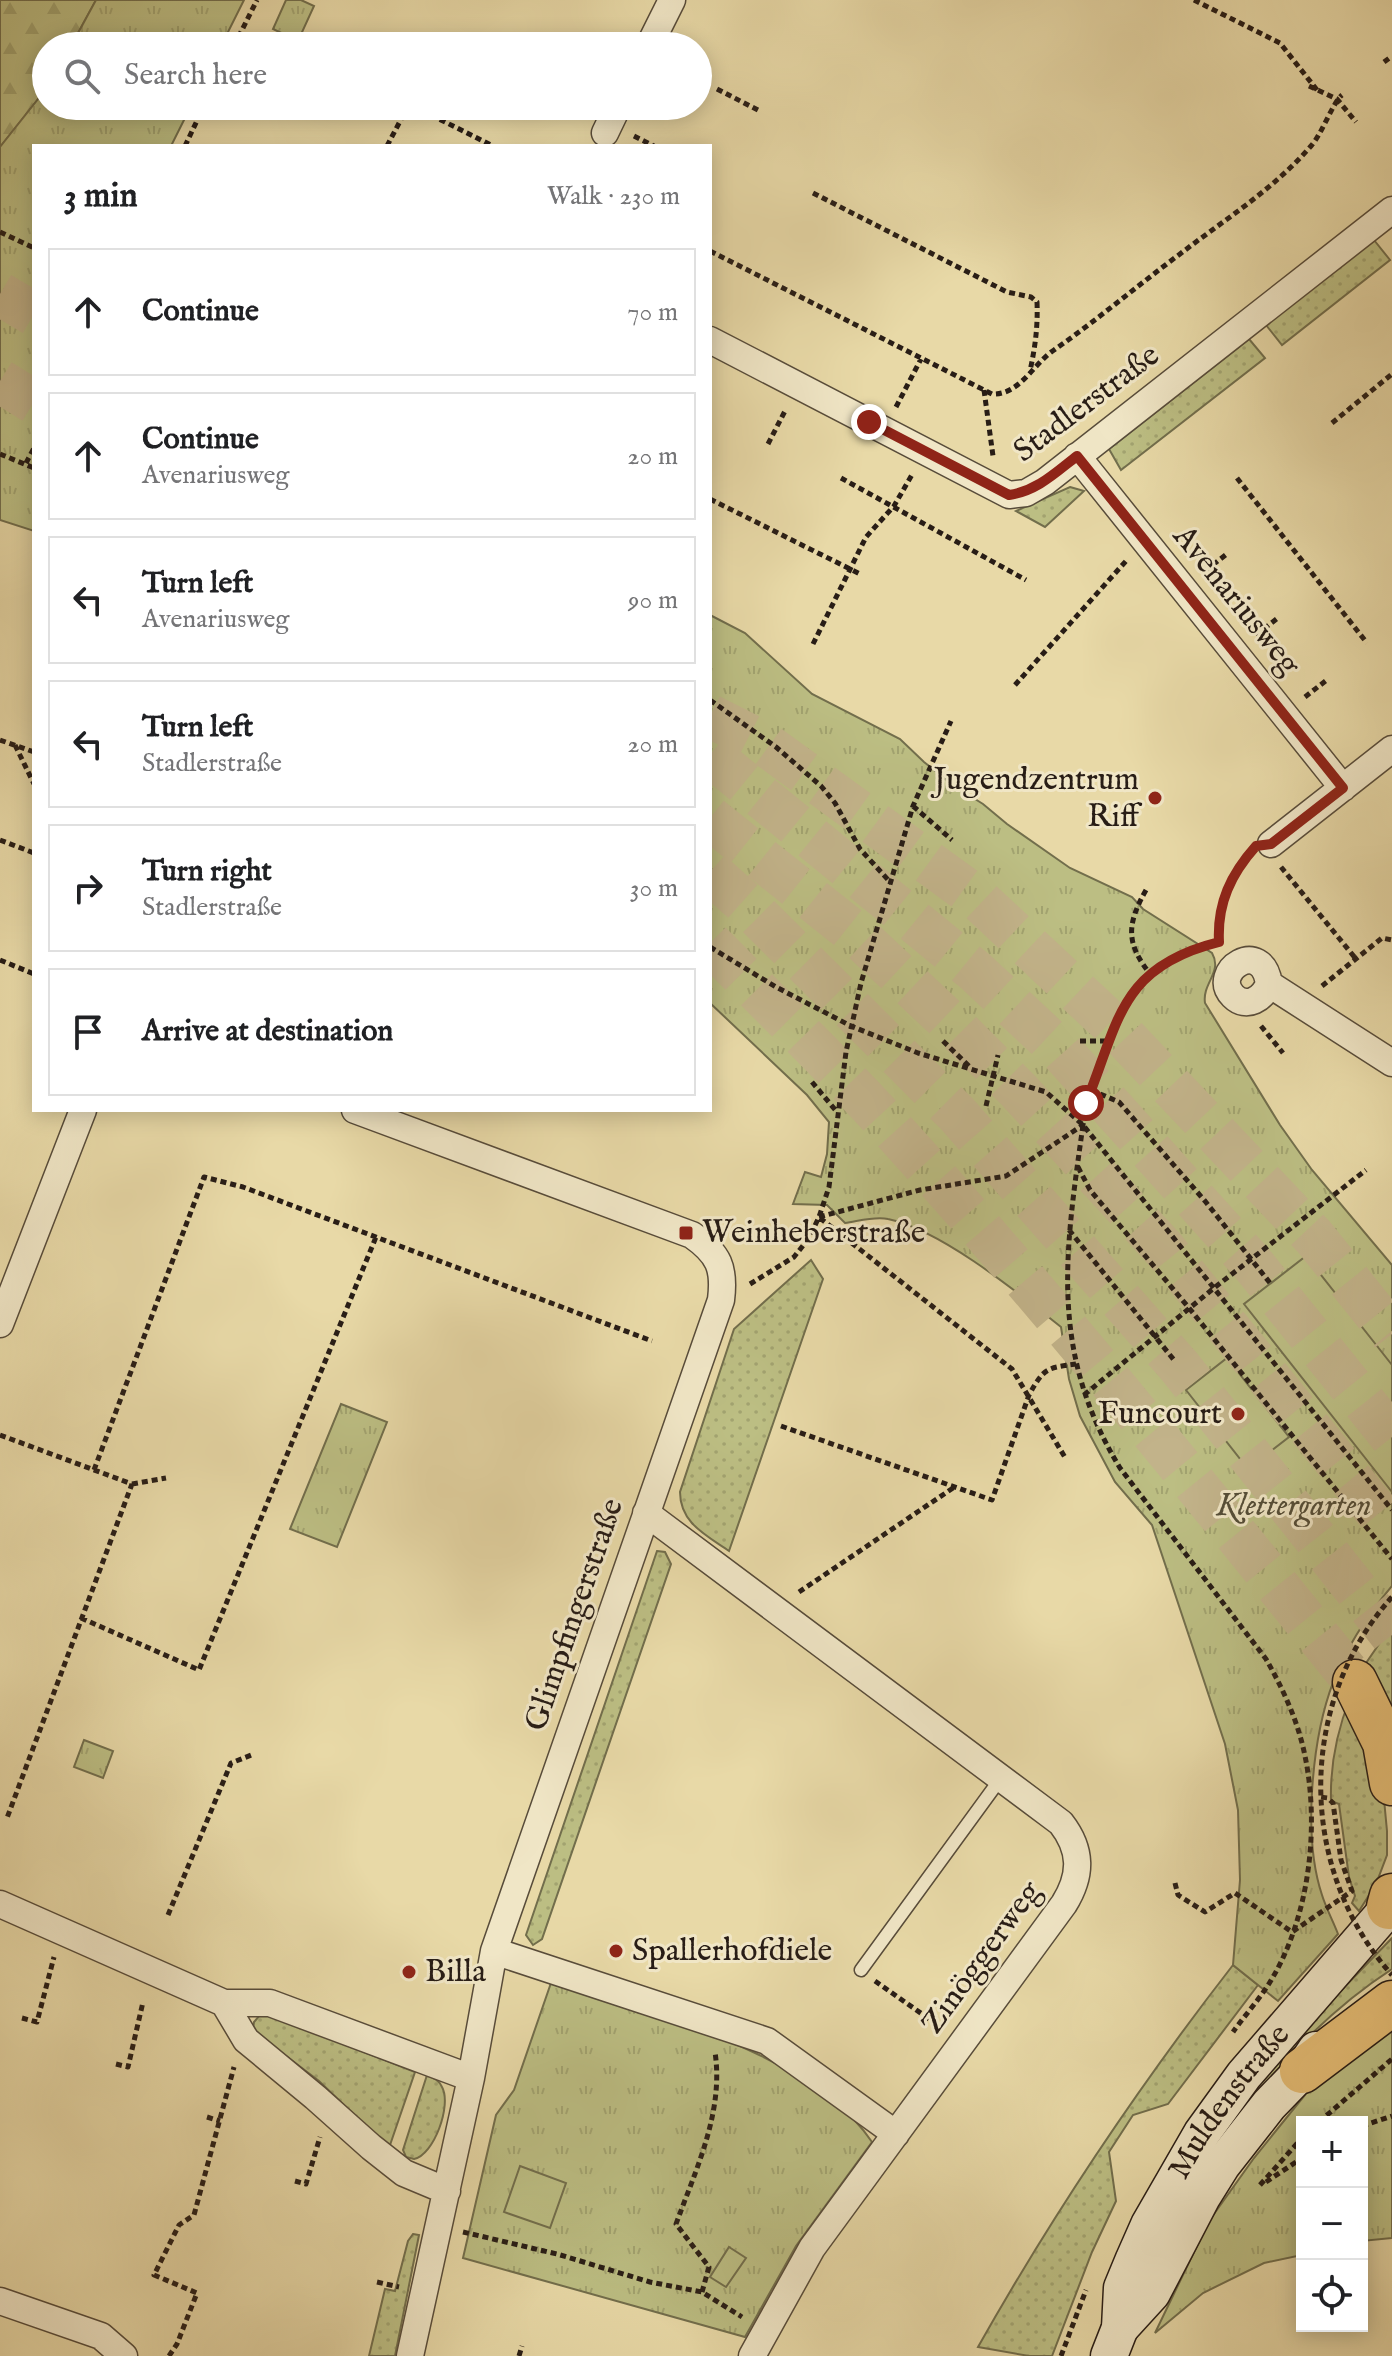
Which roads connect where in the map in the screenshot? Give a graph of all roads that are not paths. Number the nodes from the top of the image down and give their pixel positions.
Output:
1 (672, 0) edge
2 (656, 32) edge
3 (617, 120) edge
4 (616, 132) road end
5 (1392, 210) edge
6 (712, 341) edge
7 (1077, 456) junction
8 (1392, 749) edge
9 (1343, 788) junction
10 (1276, 855) road end
11 (1269, 984) dead end
12 (1392, 1063) edge
13 (82, 1112) edge
14 (360, 1112) edge
15 (0, 1324) edge
16 (646, 1513) junction
17 (1392, 1719) edge
18 (1001, 1778) junction
19 (1392, 1783) edge
20 (1391, 1902) edge
21 (0, 1904) edge
22 (494, 1951) junction
23 (861, 1970) road end
24 (1392, 1978) edge
25 (224, 2003) junction
26 (1392, 2003) edge
27 (1302, 2071) junction
28 (471, 2078) junction
29 (896, 2134) junction
30 (447, 2191) junction
31 (0, 2301) edge
32 (1115, 2342) edge
33 (124, 2356) edge
34 (410, 2356) edge
35 (752, 2356) edge

1 - 2 street
3 - 4 street
5 - 7 street, Stadlerstraße
6 - 7 street, Stadlerstraße
7 - 9 street, Avenariusweg
8 - 9 street
9 - 10 street
11 - 12 street
13 - 15 street
14 - 16 street, Glimpfingerstraße
16 - 18 street, Zinöggerweg
16 - 22 street, Glimpfingerstraße
17 - 19 highway
18 - 23 lane
18 - 29 street, Zinöggerweg
20 - 32 main road, Muldenstraße
21 - 25 street
22 - 28 street, Glimpfingerstraße
22 - 29 street
24 - 27 main road, Muldenstraße
25 - 28 street
25 - 30 street
26 - 27 highway
27 - 32 main road, Muldenstraße
28 - 30 street, Glimpfingerstraße
29 - 35 street, Zinöggerweg
30 - 34 street, Glimpfingerstraße
31 - 33 street

